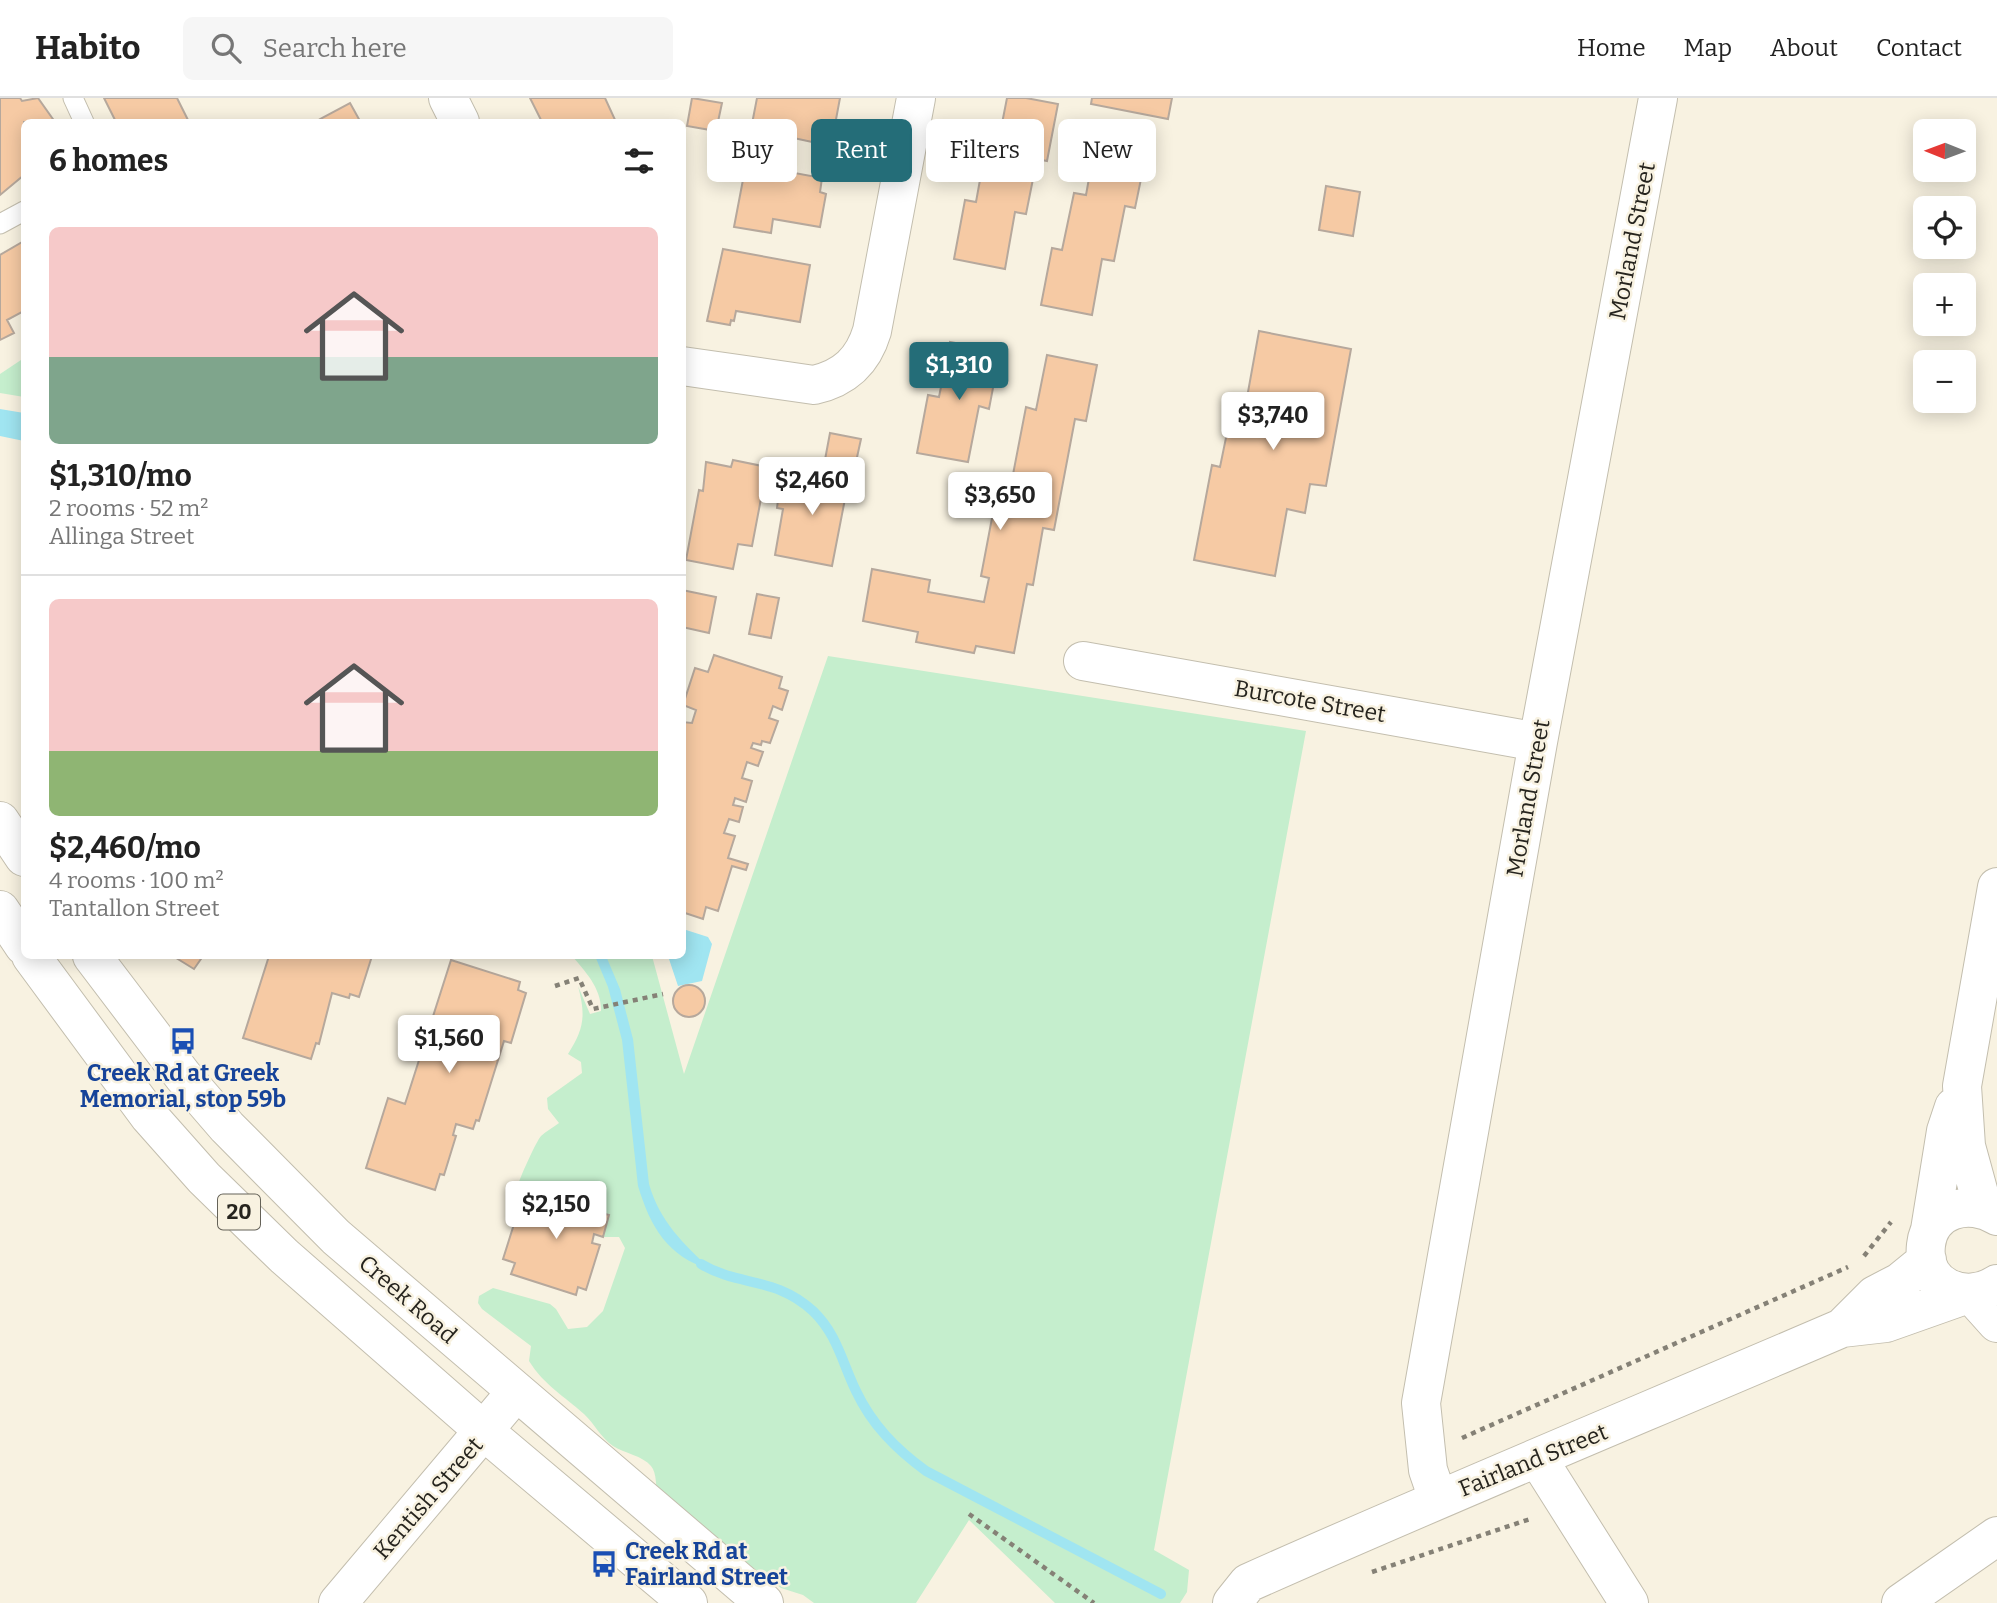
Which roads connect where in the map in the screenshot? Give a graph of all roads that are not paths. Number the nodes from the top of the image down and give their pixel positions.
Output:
1 (73, 98) edge
2 (448, 98) edge
3 (916, 98) edge
4 (1658, 98) edge
5 (83, 119) edge
6 (458, 119) edge
7 (21, 213) edge
8 (0, 224) edge
9 (686, 367) edge
10 (1083, 660) dead end
11 (1538, 742) junction
12 (0, 821) edge
13 (21, 852) edge
14 (1997, 887) edge
15 (0, 911) edge
16 (21, 942) edge
17 (34, 959) edge
18 (94, 959) edge
19 (1962, 1086) junction
20 (1990, 1208) edge
21 (1918, 1235) junction
22 (1979, 1291) edge
23 (1997, 1323) edge
24 (1842, 1328) junction
25 (516, 1392) junction
26 (485, 1433) junction
27 (1538, 1459) junction
28 (1438, 1499) junction
29 (1997, 1535) edge
30 (338, 1603) edge
31 (688, 1603) edge
32 (764, 1603) edge
33 (1232, 1603) edge
34 (1629, 1603) edge
35 (1901, 1603) edge

1 - 5 lane
2 - 6 street
3 - 9 street
4 - 11 street, Morland Street
7 - 8 lane
10 - 11 street, Burcote Street
11 - 28 street, Morland Street
12 - 13 street
14 - 19 street
15 - 16 street
17 - 26 street, 20
18 - 25 street, Creek Road / 20
19 - 20 street
19 - 21 street
20 - 21 street, Fairland Street
21 - 22 street
21 - 24 street, Fairland Street
22 - 23 street
22 - 24 street, Fairland Street
24 - 27 street, Fairland Street
25 - 26 street, Kentish Street
25 - 32 street, Creek Road / 20
26 - 30 street, Kentish Street
26 - 31 street, 20
27 - 28 street, Fairland Street
27 - 34 street
28 - 33 street, Fairland Street
29 - 35 street

